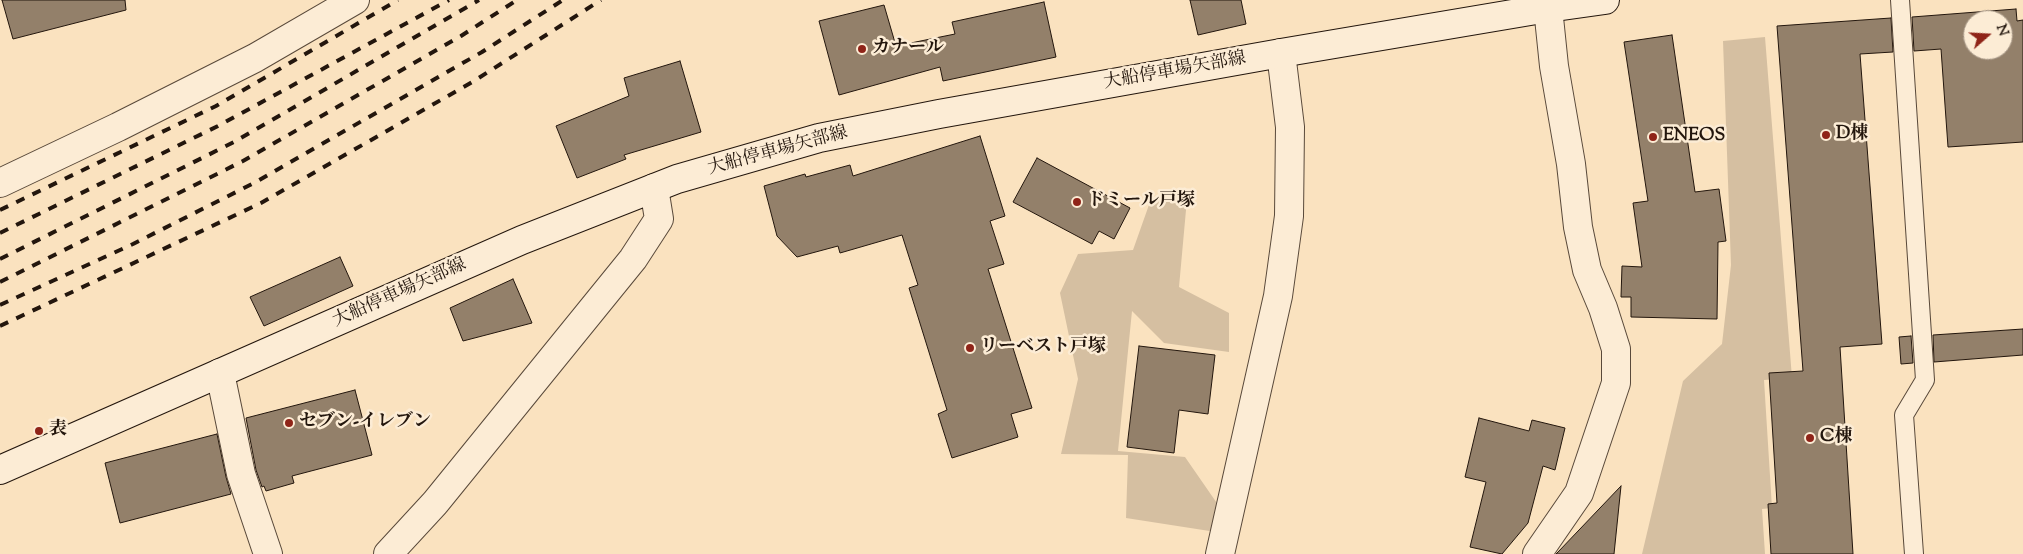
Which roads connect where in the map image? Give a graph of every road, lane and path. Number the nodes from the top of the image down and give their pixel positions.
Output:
1 (355, 0) edge
2 (1605, 0) edge
3 (1900, 0) edge
4 (1548, 8) junction
5 (1281, 53) junction
6 (0, 183) edge
7 (654, 188) junction
8 (220, 373) junction
9 (0, 470) edge
10 (268, 554) edge
11 (388, 554) edge
12 (1220, 554) edge
13 (1537, 554) edge
14 (1914, 554) edge

1 - 6 street
2 - 4 street, 大船停車場矢部線
3 - 14 lane
4 - 5 street, 大船停車場矢部線
4 - 13 street
5 - 7 street, 大船停車場矢部線
5 - 12 street
7 - 8 street, 大船停車場矢部線
7 - 11 street
8 - 9 street, 大船停車場矢部線
8 - 10 street

